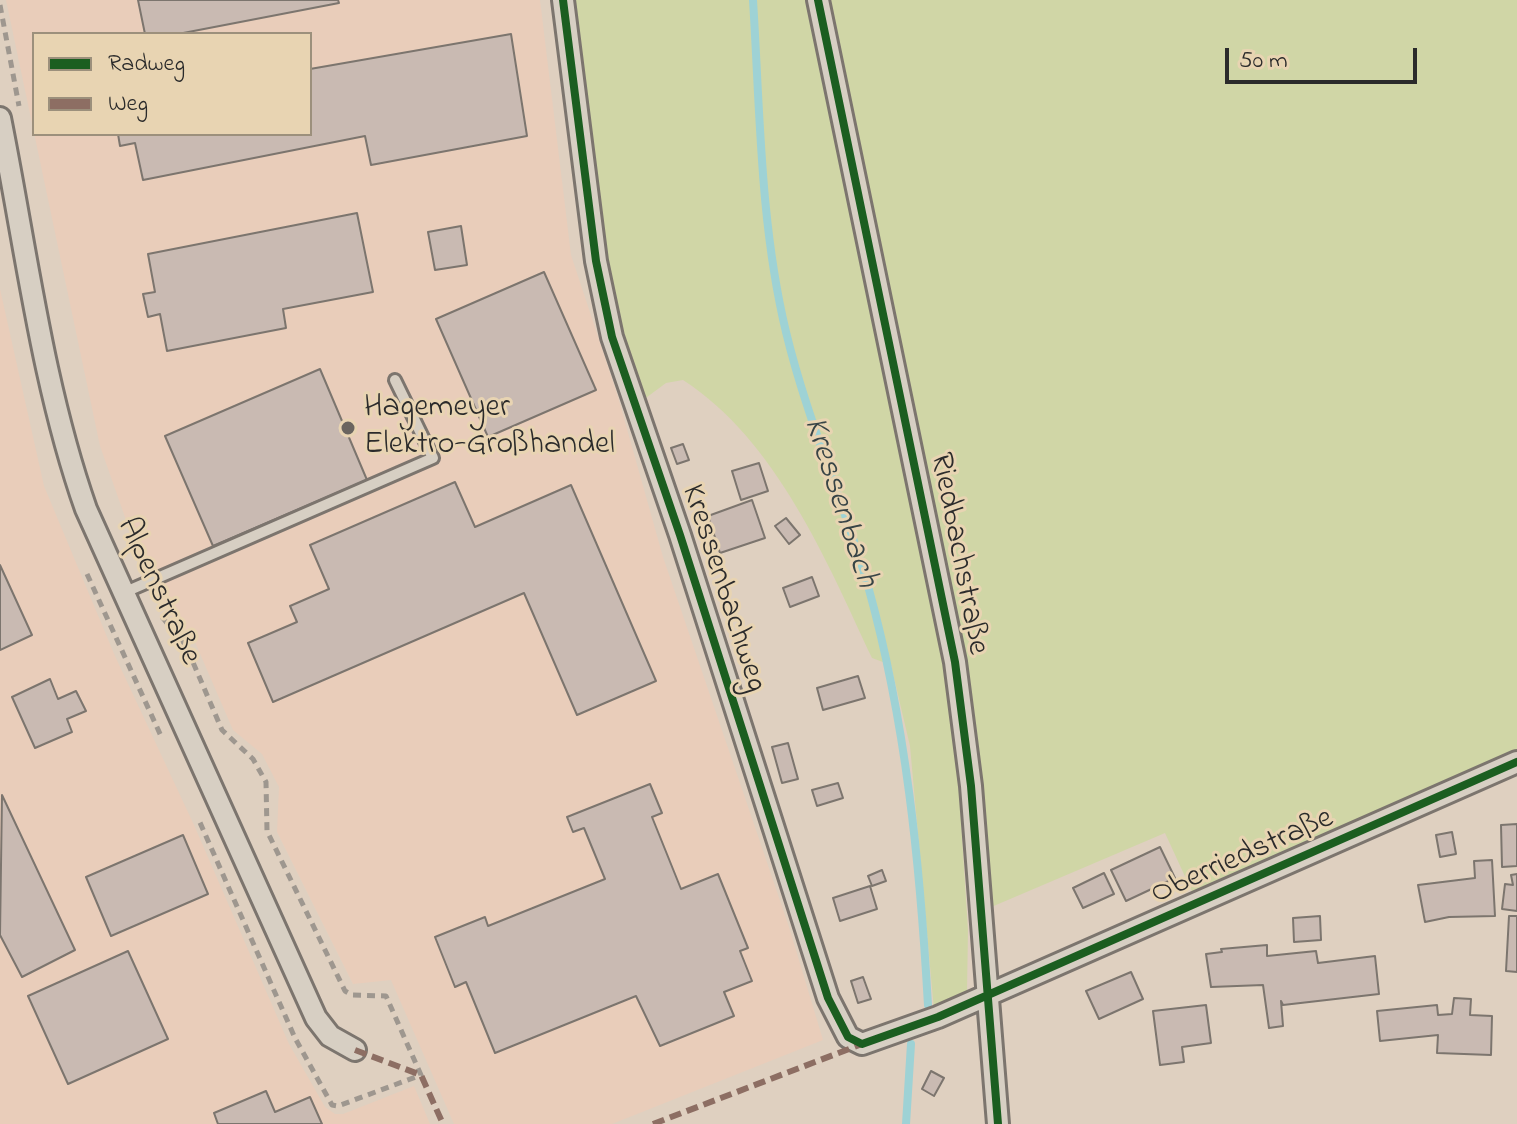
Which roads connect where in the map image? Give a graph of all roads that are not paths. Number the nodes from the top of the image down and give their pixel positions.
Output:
1 (563, 0) edge
2 (818, 0) edge
3 (0, 118) edge
4 (395, 380) dead end
5 (123, 593) junction
6 (1517, 762) edge
7 (987, 996) junction
8 (355, 1050) dead end
9 (998, 1124) edge

1 - 7 street, Kressenbachweg
2 - 7 street, Riedbachstraße
3 - 5 street, Alpenstraße
4 - 5 lane
5 - 8 street, Alpenstraße
6 - 7 street, Oberriedstraße
7 - 9 street, Riedbachstraße

